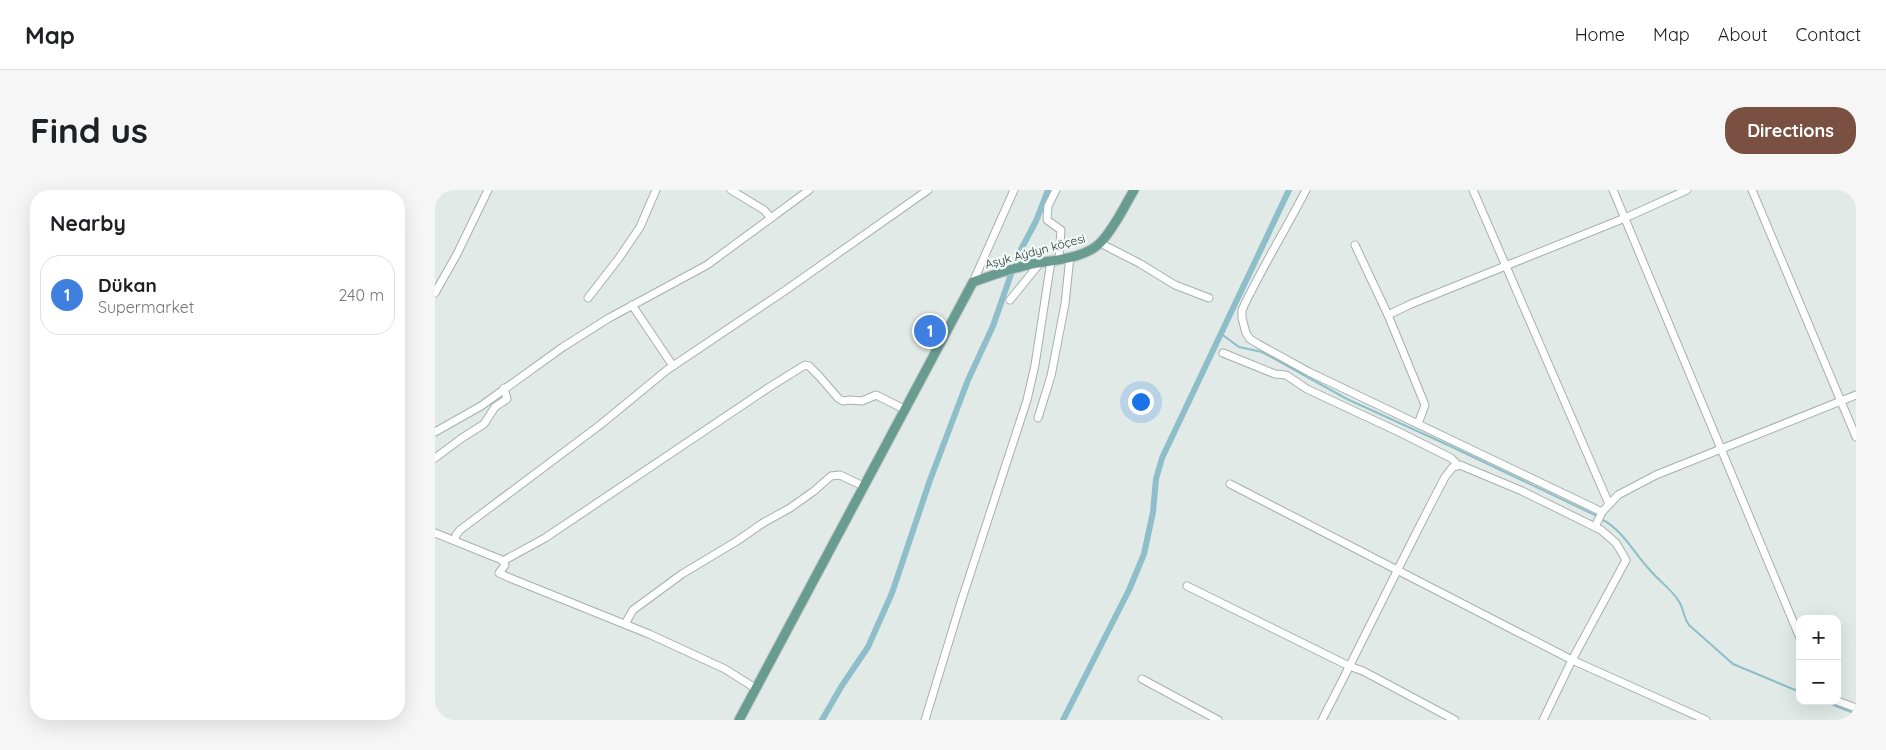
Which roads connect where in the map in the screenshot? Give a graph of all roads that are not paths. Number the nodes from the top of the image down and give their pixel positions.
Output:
1 (488, 190) edge
2 (656, 190) edge
3 (731, 190) edge
4 (809, 190) edge
5 (928, 190) edge
6 (1013, 190) edge
7 (1056, 190) edge
8 (1134, 190) edge
9 (1305, 190) edge
10 (1473, 190) edge
11 (1613, 190) edge
12 (1687, 190) edge
13 (1752, 190) edge
14 (771, 218) junction
15 (1625, 218) junction
16 (1100, 243) junction
17 (1355, 245) dead end
18 (1070, 256) junction
19 (1055, 260) junction
20 (1036, 263) junction
21 (1506, 267) junction
22 (973, 282) junction
23 (435, 293) edge
24 (588, 298) dead end
25 (1209, 298) dead end
26 (1010, 300) dead end
27 (632, 305) junction
28 (1388, 315) junction
29 (1223, 352) dead end
30 (673, 366) junction
31 (504, 388) junction
32 (1856, 395) edge
33 (1841, 401) junction
34 (904, 409) junction
35 (1038, 418) dead end
36 (1418, 424) junction
37 (435, 432) edge
38 (1856, 437) edge
39 (1720, 450) junction
40 (435, 458) edge
41 (1457, 466) junction
42 (1230, 484) dead end
43 (863, 486) junction
44 (1609, 504) junction
45 (1601, 512) junction
46 (1596, 526) junction
47 (435, 533) edge
48 (455, 539) junction
49 (503, 561) junction
50 (1396, 570) junction
51 (1187, 586) dead end
52 (625, 624) junction
53 (1796, 629) edge
54 (1572, 660) junction
55 (1350, 666) junction
56 (1142, 679) dead end
57 (755, 688) junction
58 (1841, 702) edge
59 (1856, 708) edge
60 (739, 720) edge
61 (925, 720) edge
62 (1218, 720) edge
63 (1322, 720) edge
64 (1455, 720) edge
65 (1543, 720) edge
66 (1706, 720) edge

1 - 23 street
2 - 24 street
3 - 14 street
4 - 14 street
5 - 30 street
6 - 22 street
7 - 19 street
8 - 16 main road, Aşyk Aýdyn köçesi
9 - 36 street
10 - 21 street
11 - 15 street
12 - 15 street
13 - 33 street
14 - 27 street
15 - 21 street
15 - 39 street
16 - 18 main road, Aşyk Aýdyn köçesi
16 - 25 street
17 - 28 street
18 - 19 main road, Aşyk Aýdyn köçesi
18 - 35 street
19 - 20 main road, Aşyk Aýdyn köçesi
19 - 61 street
20 - 22 main road, Aşyk Aýdyn köçesi
20 - 26 street
21 - 28 street
21 - 44 street
22 - 34 main road
27 - 30 street
27 - 31 street
28 - 36 street
29 - 41 street
30 - 48 street
31 - 37 street
31 - 40 street
32 - 33 street
33 - 38 street
33 - 39 street
34 - 43 main road
34 - 49 street
36 - 45 street
39 - 44 street
39 - 53 street
41 - 46 street
41 - 50 street
42 - 50 street
43 - 52 street
43 - 57 main road
44 - 45 street
45 - 46 street
46 - 54 street
47 - 48 street
48 - 49 street
49 - 52 street
50 - 54 street
50 - 55 street
51 - 55 street
52 - 57 street
54 - 65 street
54 - 66 street
55 - 63 street
55 - 64 street
56 - 62 street
57 - 60 main road
58 - 59 street

